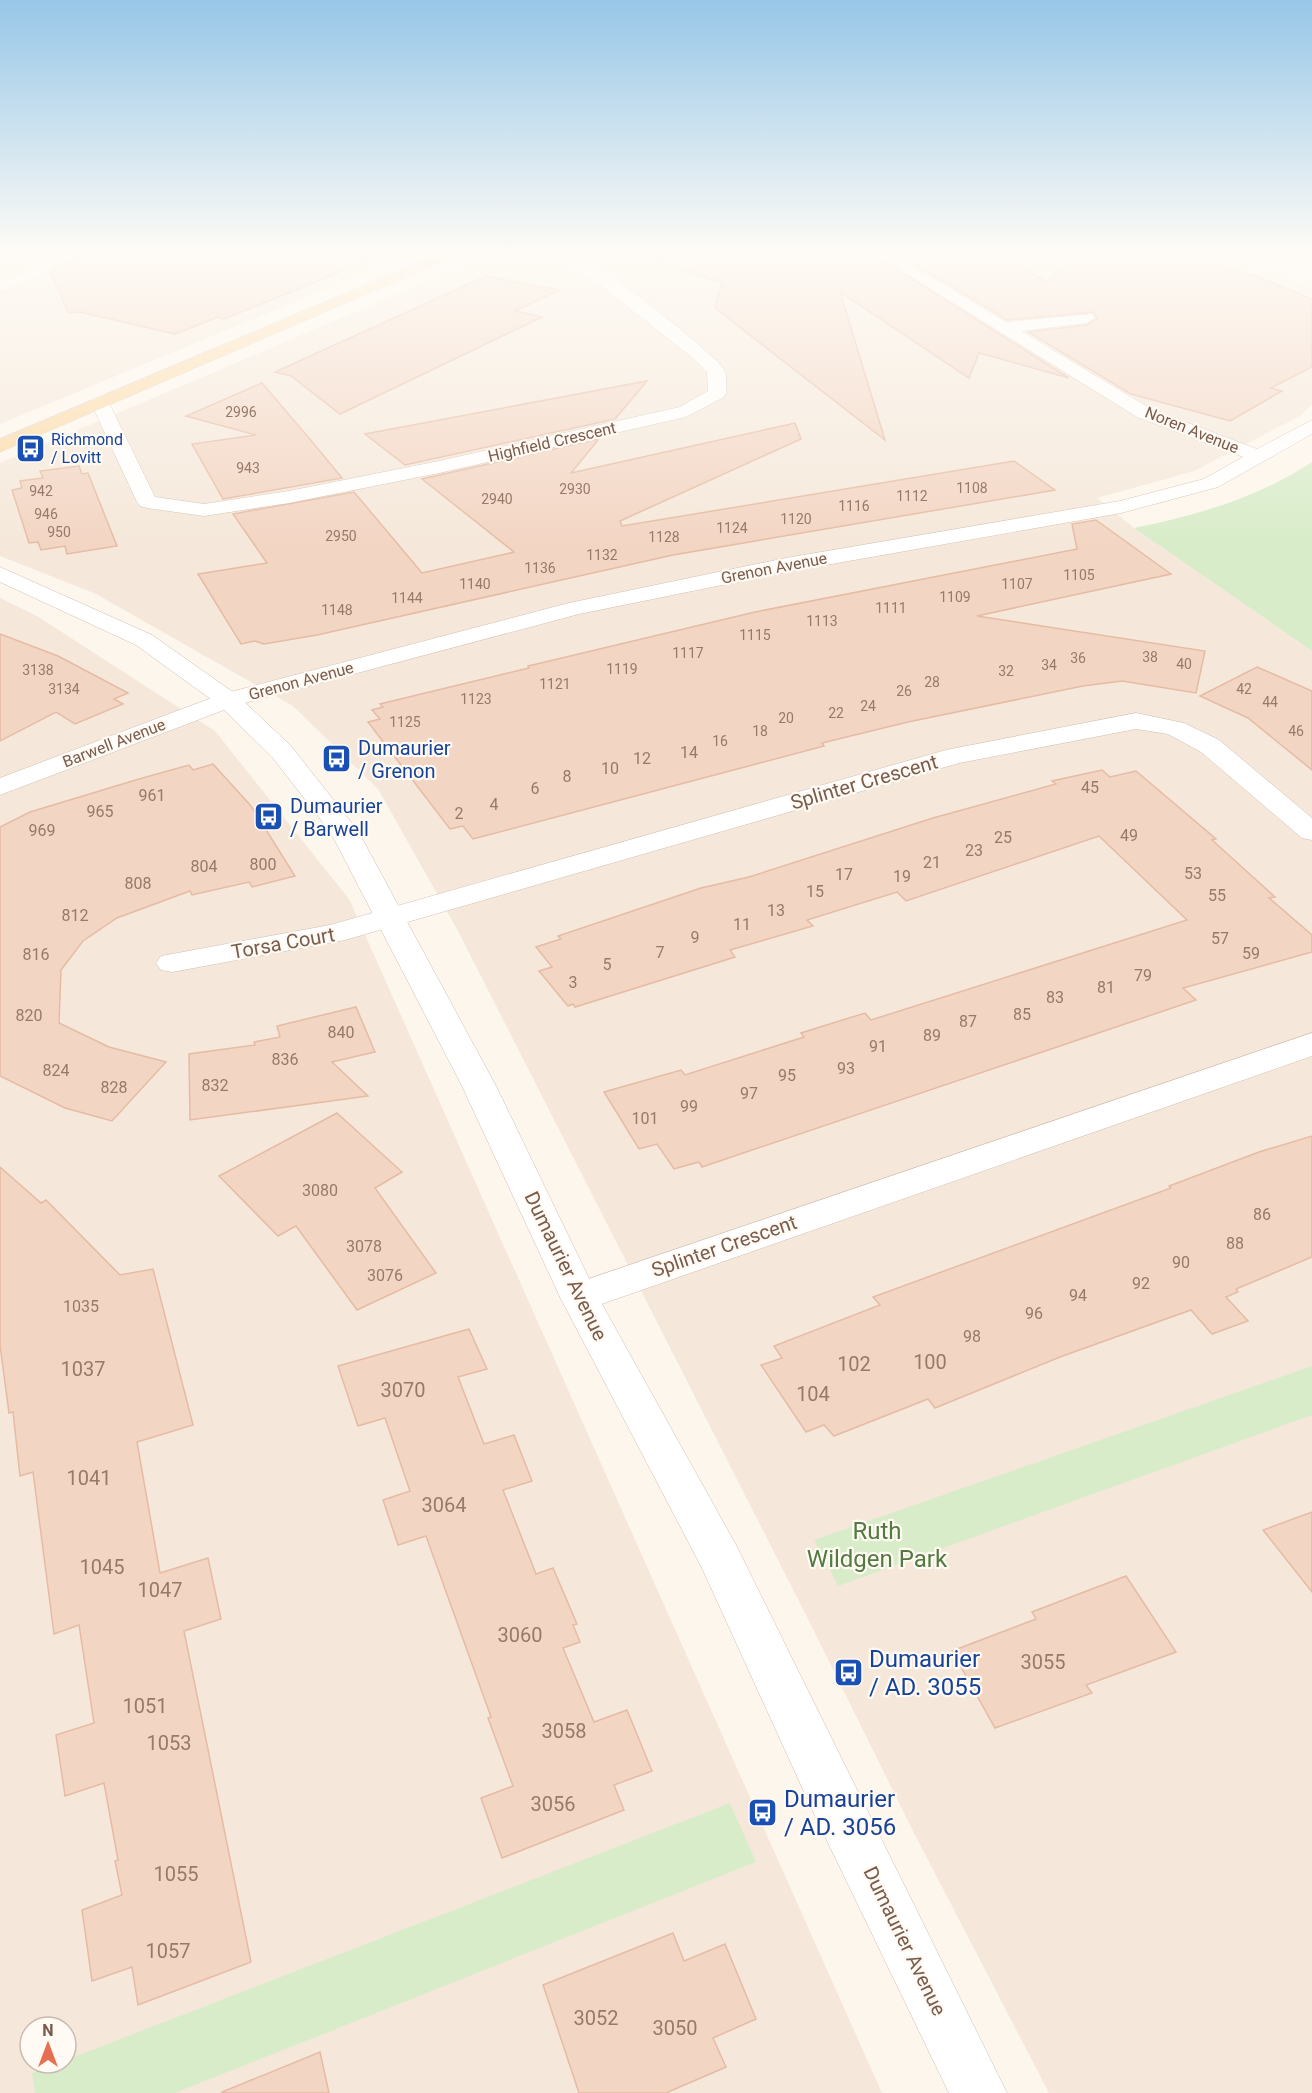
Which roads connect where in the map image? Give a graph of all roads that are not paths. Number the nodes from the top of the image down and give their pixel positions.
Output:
1 (224, 351) edge
2 (695, 351) edge
3 (1040, 351) edge
4 (100, 403) junction
5 (1312, 426) edge
6 (0, 446) edge
7 (1259, 456) junction
8 (0, 574) edge
9 (228, 700) junction
10 (0, 787) edge
11 (1312, 832) edge
12 (393, 919) junction
13 (172, 963) dead end
14 (1312, 1044) edge
15 (579, 1297) junction
16 (979, 2093) edge

1 - 4 main road
2 - 4 street, Highfield Crescent
3 - 7 street, Noren Avenue
4 - 6 main road
5 - 7 street, Grenon Avenue
7 - 9 street, Grenon Avenue
8 - 9 street, Dumaurier Avenue
9 - 10 street, Barwell Avenue
9 - 12 street, Dumaurier Avenue
11 - 12 street, Splinter Crescent
12 - 13 street, Torsa Court
12 - 15 street, Dumaurier Avenue
14 - 15 street, Splinter Crescent
15 - 16 street, Dumaurier Avenue

